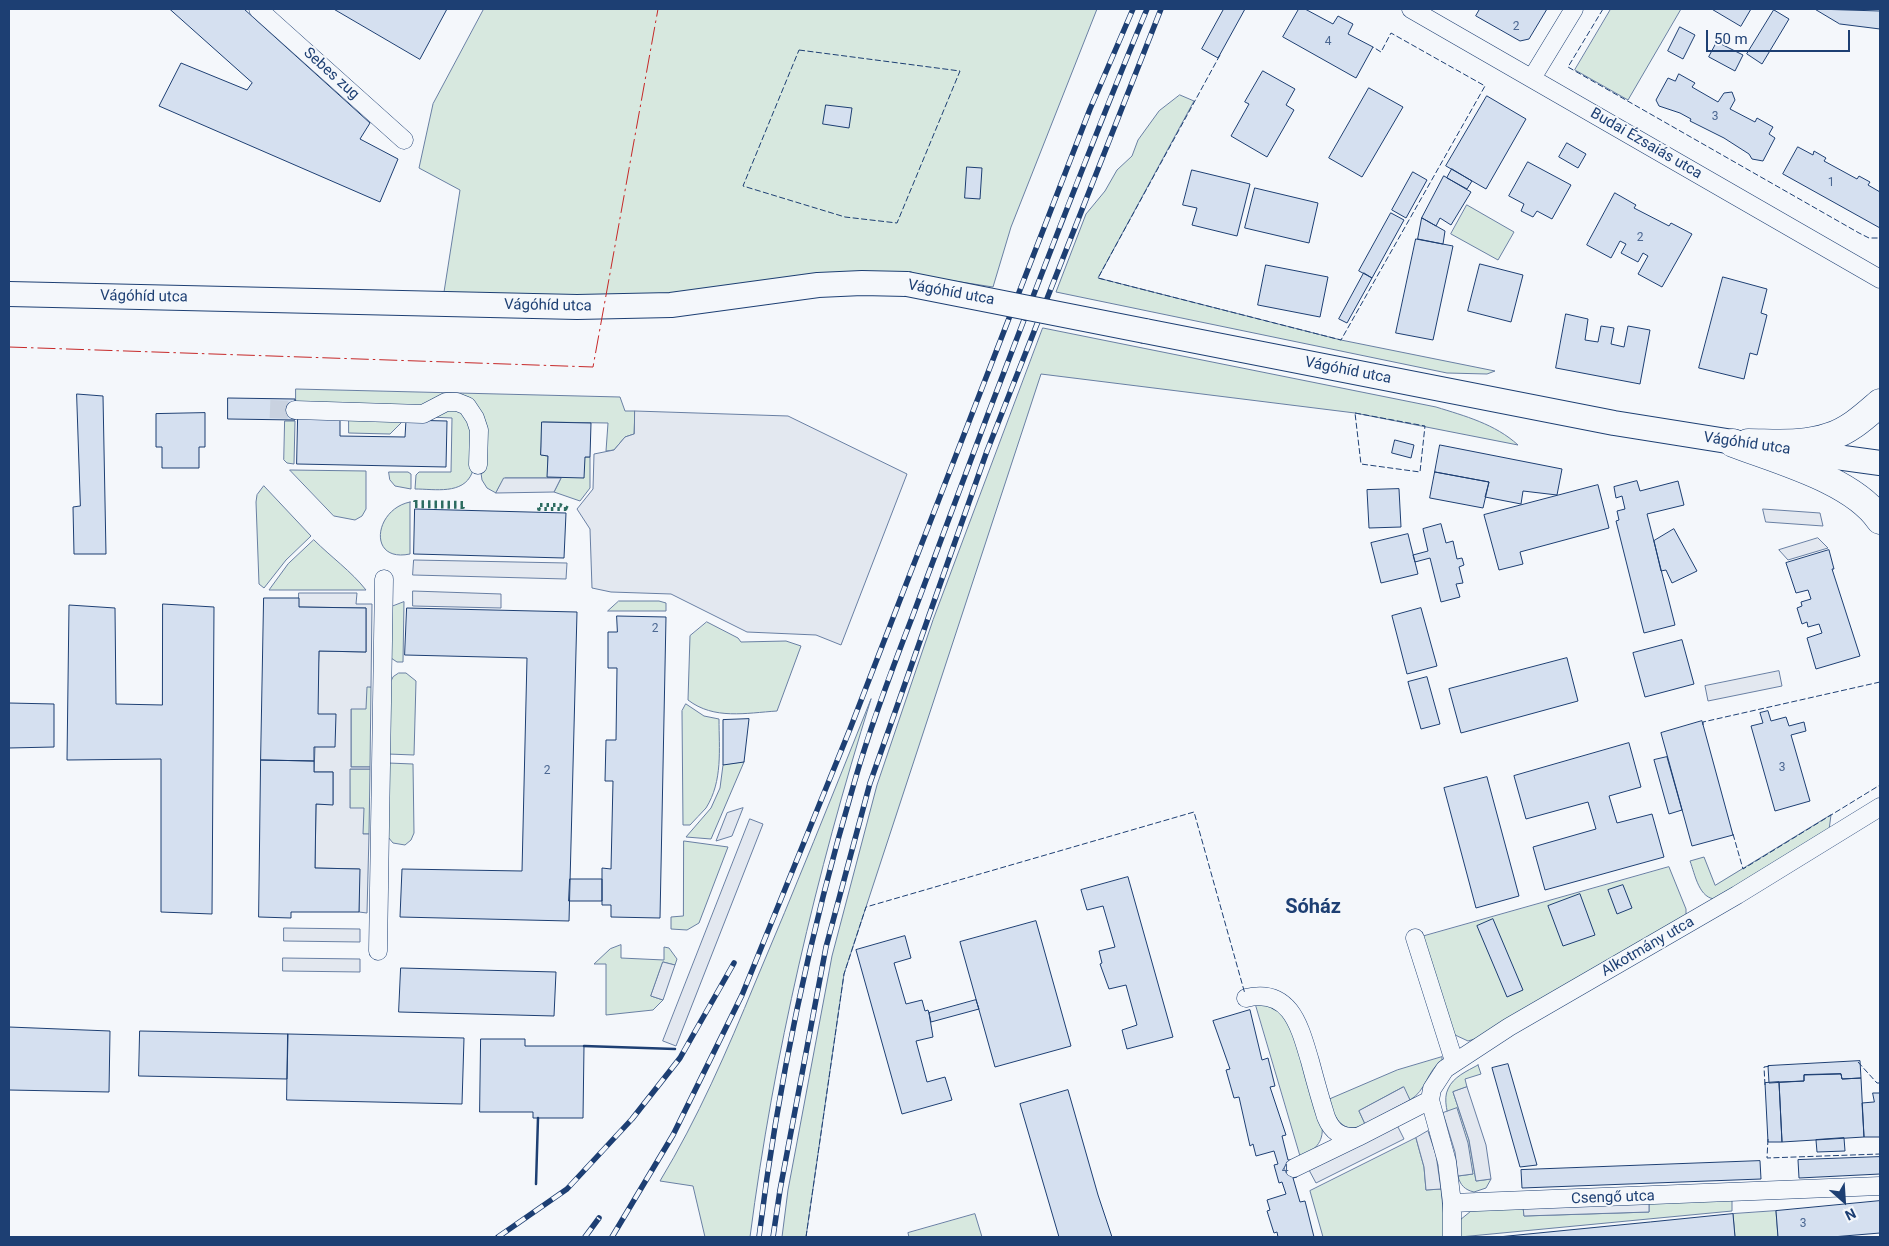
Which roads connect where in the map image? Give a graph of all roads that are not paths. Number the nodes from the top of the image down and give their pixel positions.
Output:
1 (258, 9) edge
2 (1411, 9) edge
3 (1574, 9) edge
4 (1532, 78) junction
5 (404, 140) dead end
6 (1880, 279) edge
7 (9, 294) edge
8 (1880, 403) edge
9 (295, 410) tunnel mouth
10 (1733, 443) junction
11 (1880, 464) edge
12 (478, 465) dead end
13 (1880, 520) edge
14 (384, 579) dead end
15 (1880, 807) edge
16 (1415, 938) dead end
17 (378, 951) dead end
18 (1246, 998) dead end
19 (1454, 1061) junction
20 (1430, 1100) junction
21 (1358, 1137) junction
22 (1294, 1168) dead end
23 (1880, 1186) edge
24 (1452, 1203) junction
25 (1452, 1237) edge

1 - 5 street, Sebes zug
2 - 4 street, Budai Ézsaiás utca
3 - 4 street
4 - 6 street, Budai Ézsaiás utca
7 - 10 main road, Vágóhíd utca, bridge
8 - 10 main road
9 - 12 street
10 - 11 main road, Vágóhíd utca
10 - 13 main road
14 - 17 street
15 - 19 street, Alkotmány utca
16 - 19 street
18 - 21 street
19 - 20 street, Alkotmány utca
20 - 21 street
20 - 24 street
21 - 22 street
23 - 24 street, Csengő utca
24 - 25 street

